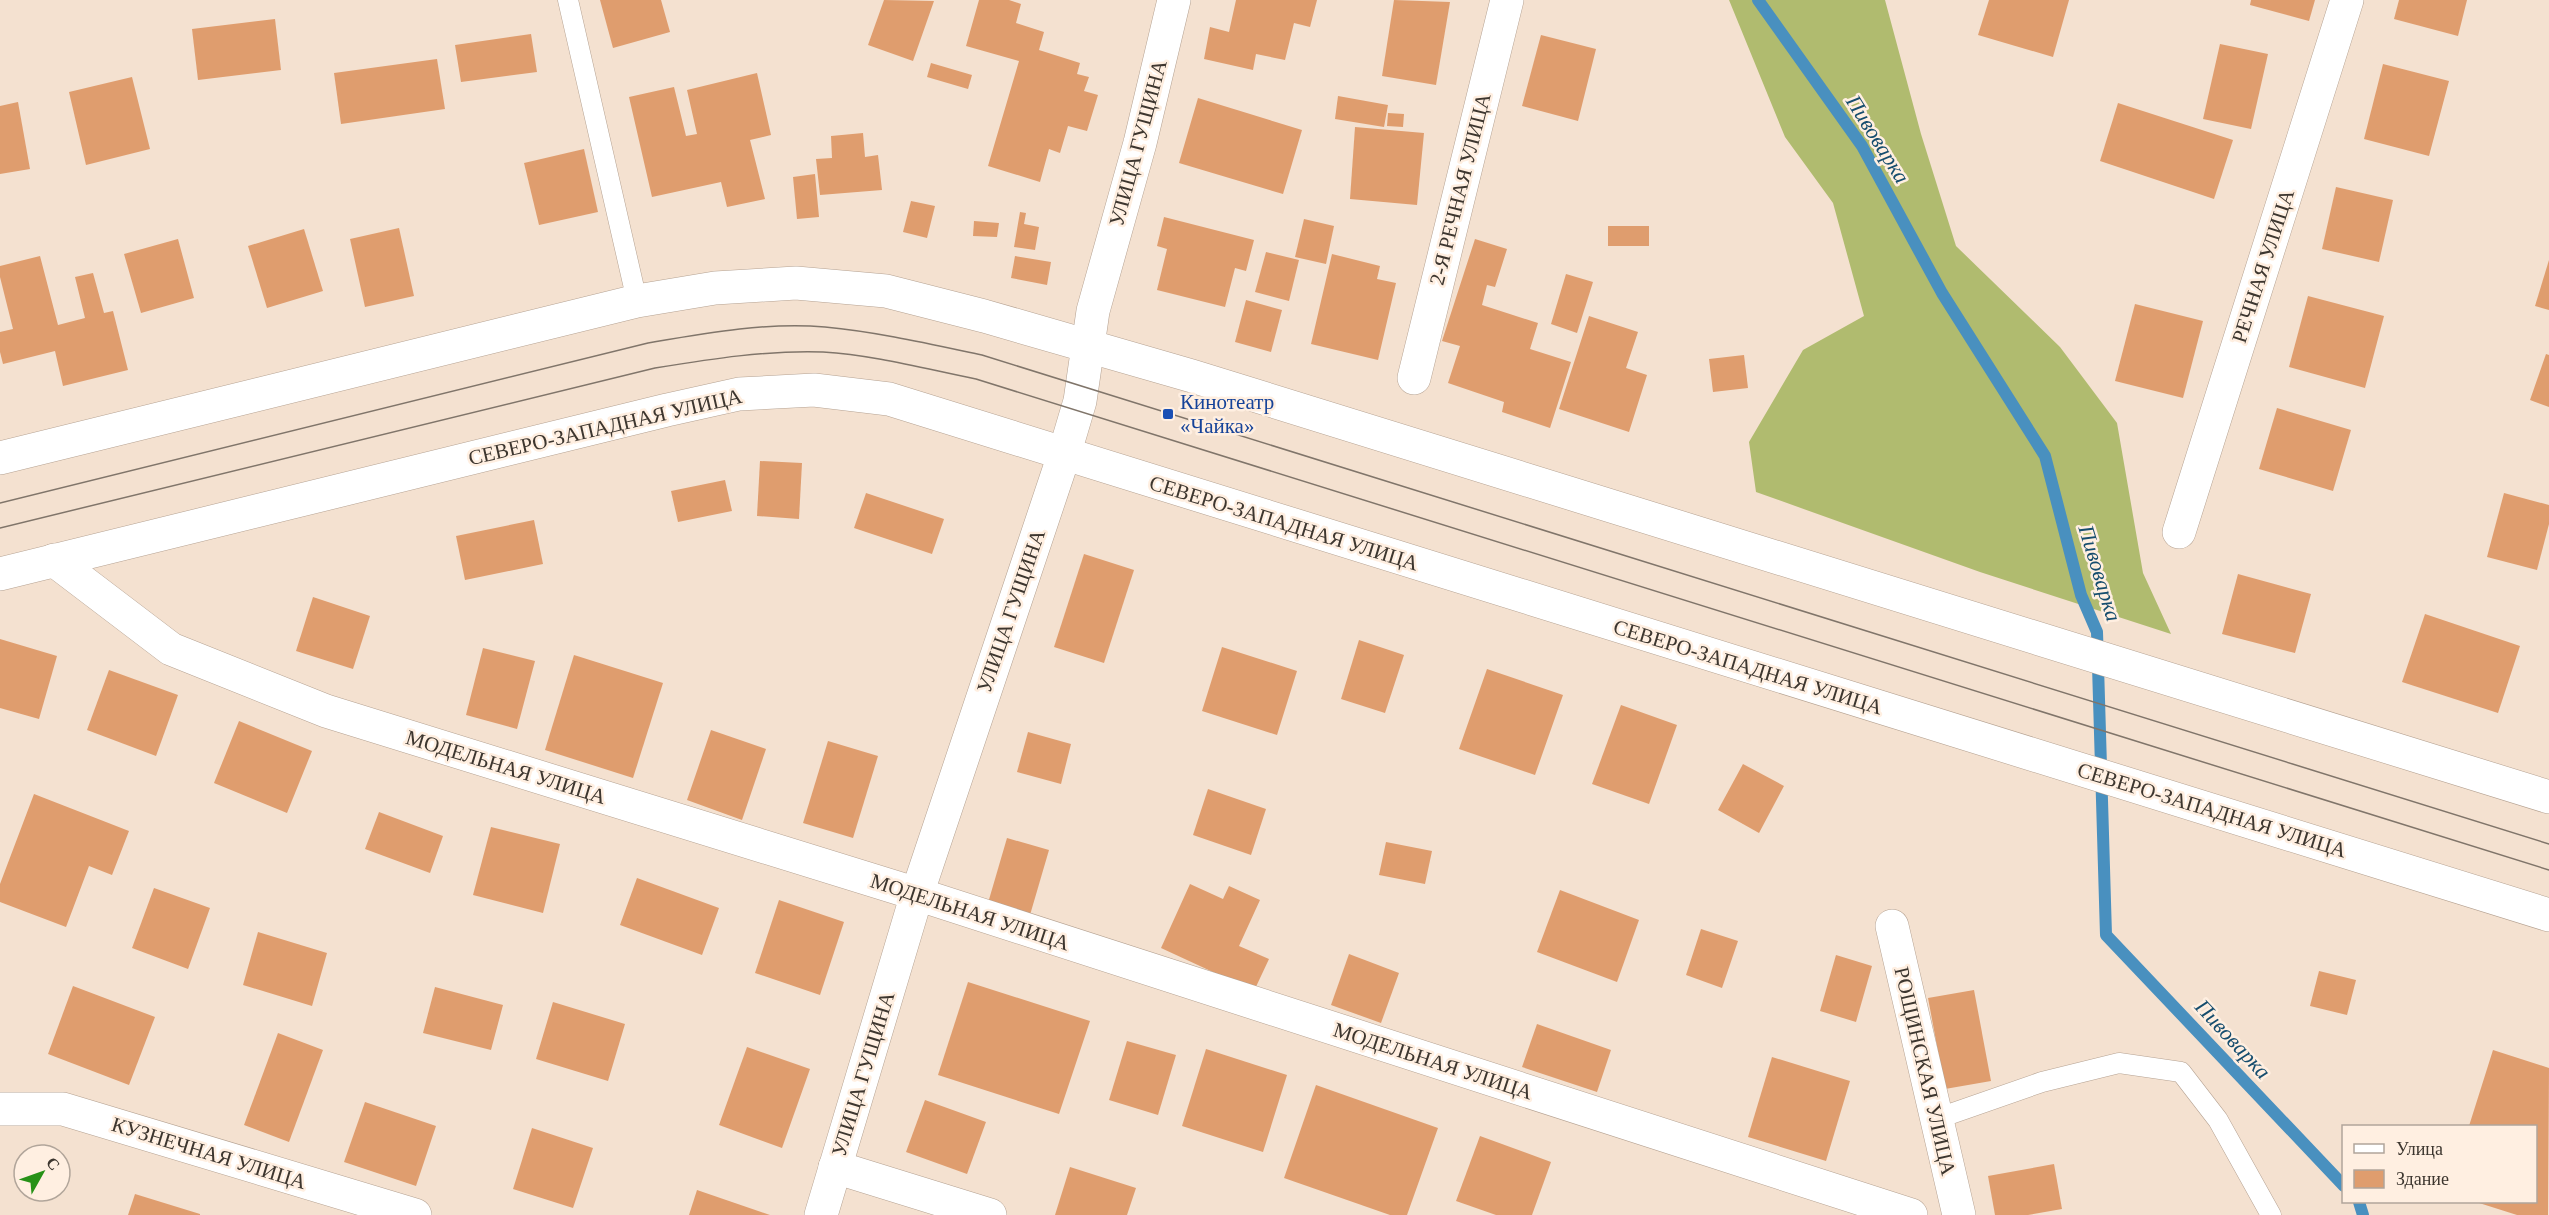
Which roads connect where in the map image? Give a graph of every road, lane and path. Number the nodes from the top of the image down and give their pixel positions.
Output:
1 (568, 0) edge
2 (1174, 0) edge
3 (1507, 0) edge
4 (2347, 0) edge
5 (637, 301) junction
6 (1088, 347) junction
7 (1414, 378) dead end
8 (1064, 454) junction
9 (0, 458) edge
10 (2179, 532) dead end
11 (54, 560) junction
12 (0, 574) edge
13 (2549, 797) edge
14 (917, 894) junction
15 (2549, 915) edge
16 (1892, 926) dead end
17 (0, 1109) edge
18 (1936, 1119) junction
19 (835, 1167) junction
20 (415, 1215) edge
21 (821, 1215) edge
22 (990, 1215) edge
23 (1911, 1215) edge
24 (1959, 1215) edge
25 (2271, 1215) edge

1 - 5 lane
2 - 6 main road, УЛИЦА ГУЩИНА
3 - 7 main road, 2-Я РЕЧНАЯ УЛИЦА
4 - 10 main road, РЕЧНАЯ УЛИЦА
5 - 6 main road
5 - 9 main road
6 - 8 main road, УЛИЦА ГУЩИНА
6 - 13 main road
8 - 11 main road, СЕВЕРО-ЗАПАДНАЯ УЛИЦА
8 - 14 main road, УЛИЦА ГУЩИНА
8 - 15 main road, СЕВЕРО-ЗАПАДНАЯ УЛИЦА
11 - 12 main road, СЕВЕРО-ЗАПАДНАЯ УЛИЦА
11 - 14 main road, МОДЕЛЬНАЯ УЛИЦА
14 - 19 main road, УЛИЦА ГУЩИНА
14 - 23 main road, МОДЕЛЬНАЯ УЛИЦА
16 - 18 main road, РОЩИНСКАЯ УЛИЦА
17 - 20 main road, КУЗНЕЧНАЯ УЛИЦА
18 - 24 main road, РОЩИНСКАЯ УЛИЦА
18 - 25 lane
19 - 21 main road, УЛИЦА ГУЩИНА
19 - 22 main road

